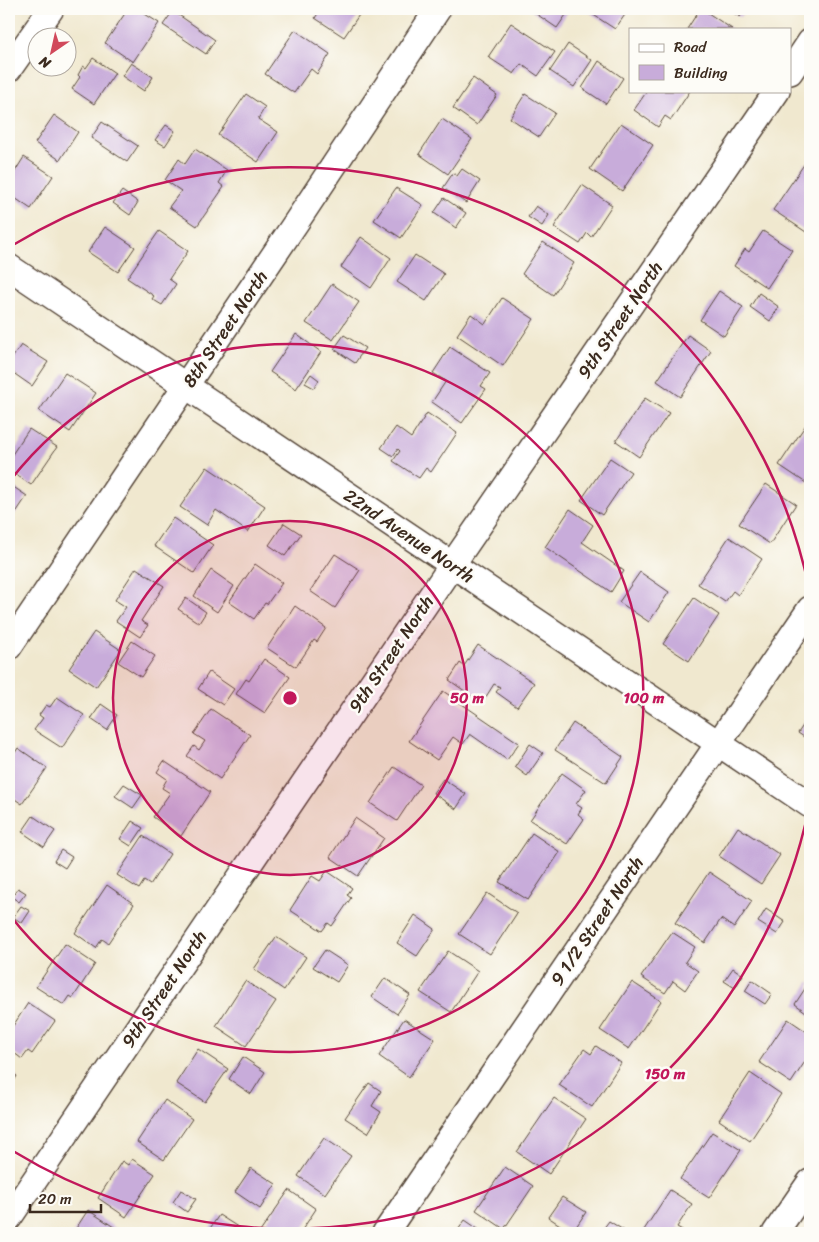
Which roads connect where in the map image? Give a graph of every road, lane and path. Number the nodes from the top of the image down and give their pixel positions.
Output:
1 (50, 9) edge
2 (438, 9) edge
3 (810, 42) edge
4 (792, 69) edge
5 (9, 70) edge
6 (776, 92) edge
7 (9, 267) edge
8 (186, 386) junction
9 (452, 565) junction
10 (810, 609) edge
11 (9, 647) edge
12 (718, 744) junction
13 (810, 805) edge
14 (810, 1182) edge
15 (9, 1218) edge
16 (385, 1233) edge
17 (775, 1233) edge

1 - 5 street
2 - 8 street, 8th Street North
3 - 4 street
6 - 9 street, 9th Street North
7 - 8 street, 22nd Avenue North
8 - 9 street, 22nd Avenue North
8 - 11 street, 8th Street North
9 - 12 street, 22nd Avenue North
9 - 15 street, 9th Street North
10 - 12 street, 9 1/2 Street North
12 - 13 street, 22nd Avenue North
12 - 16 street, 9 1/2 Street North
14 - 17 street

